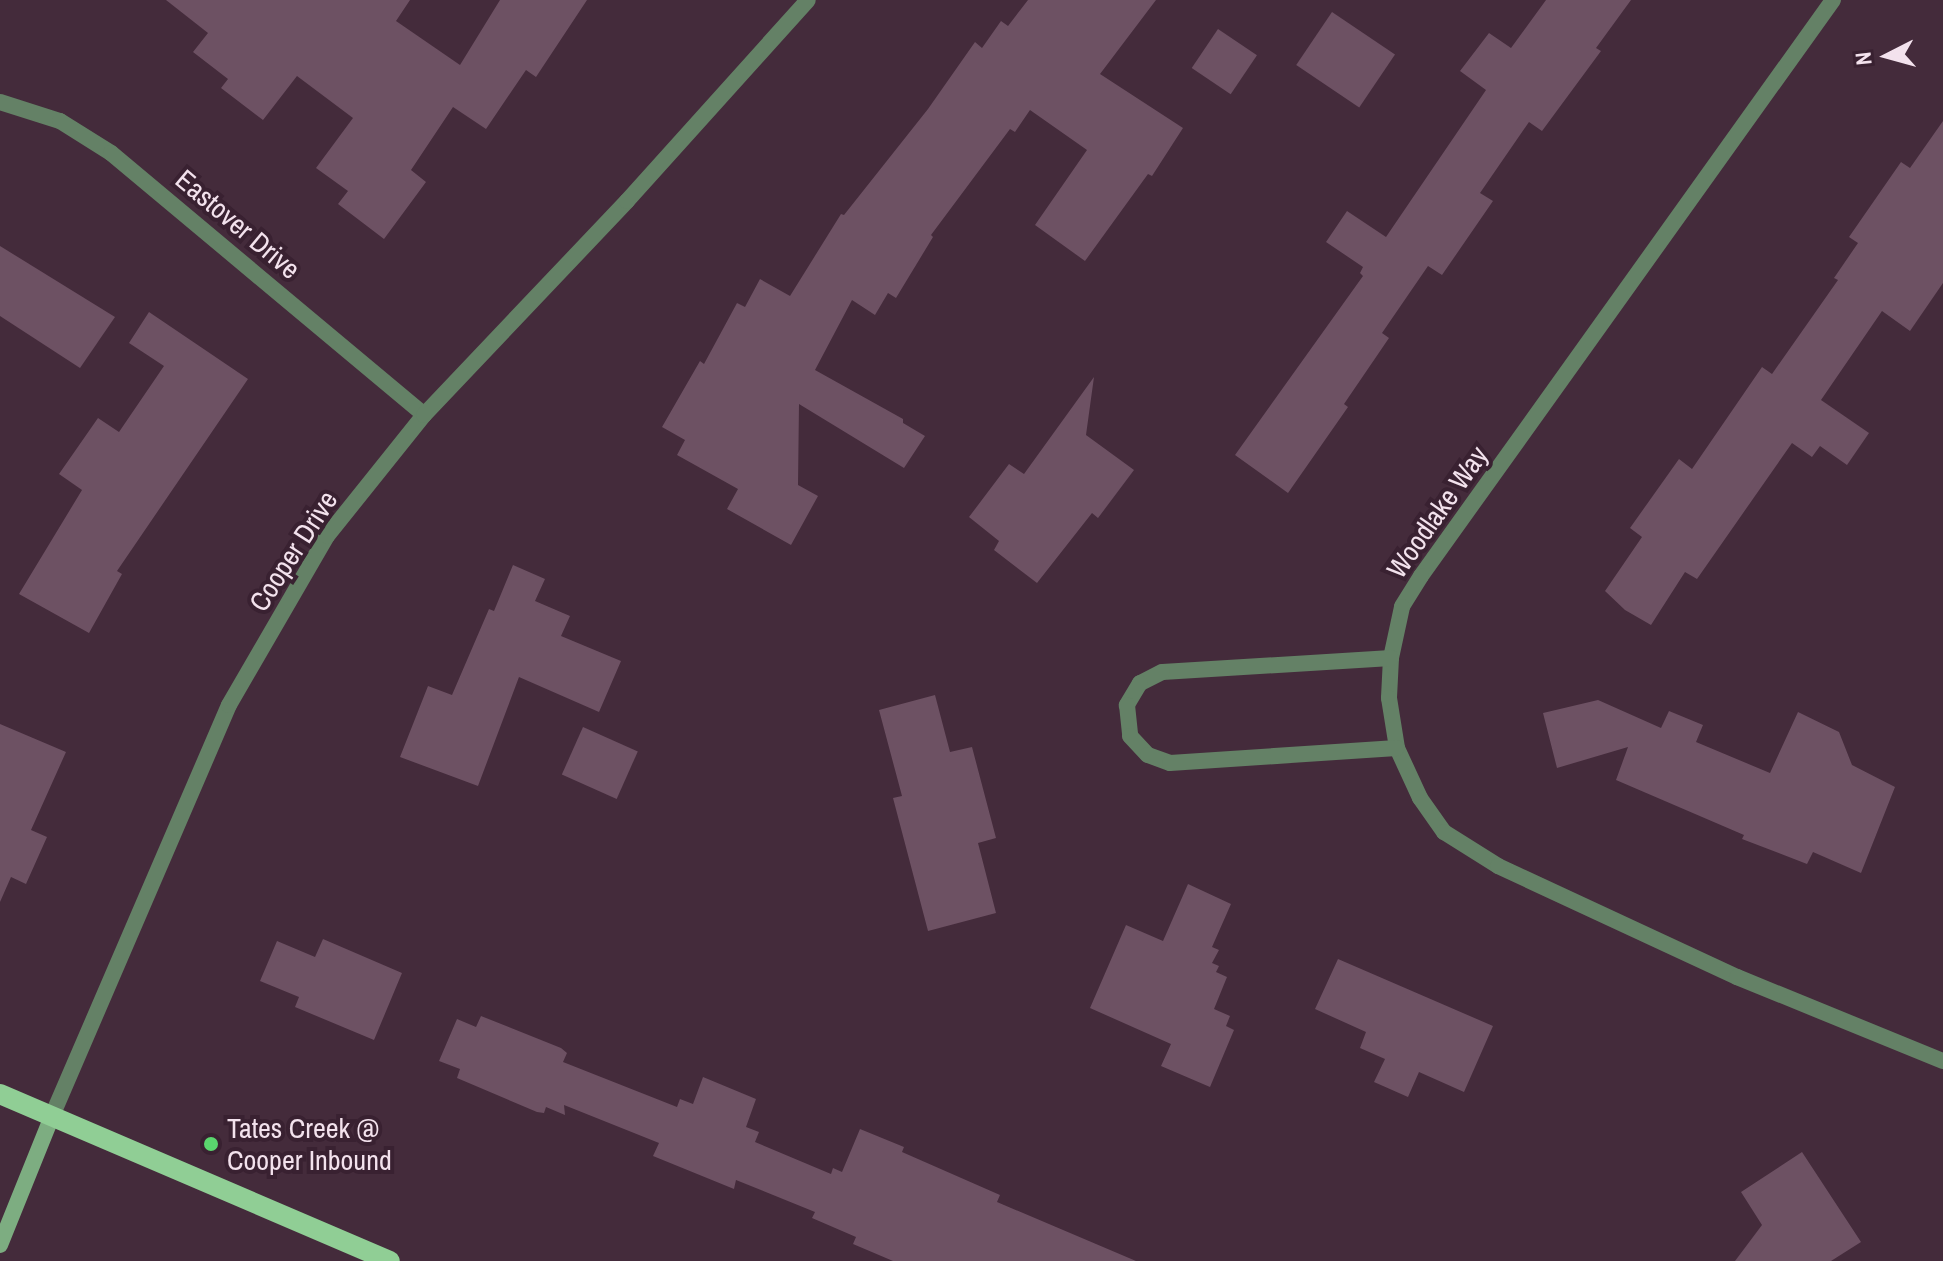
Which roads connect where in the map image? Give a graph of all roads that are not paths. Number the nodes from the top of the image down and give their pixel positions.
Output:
1 (808, 0) edge
2 (1833, 0) edge
3 (0, 102) edge
4 (424, 415) junction
5 (1391, 658) junction
6 (1397, 748) junction
7 (1943, 1061) edge
8 (0, 1094) edge
9 (52, 1116) junction
10 (0, 1245) edge
11 (390, 1261) edge

1 - 4 street, Cooper Drive
2 - 5 street, Woodlake Way
3 - 4 street, Eastover Drive
4 - 9 street, Cooper Drive
5 - 6 street, Woodlake Way
5 - 6 street
6 - 7 street, Woodlake Way
8 - 9 main road
9 - 10 main road, Cooper Drive
9 - 11 main road

